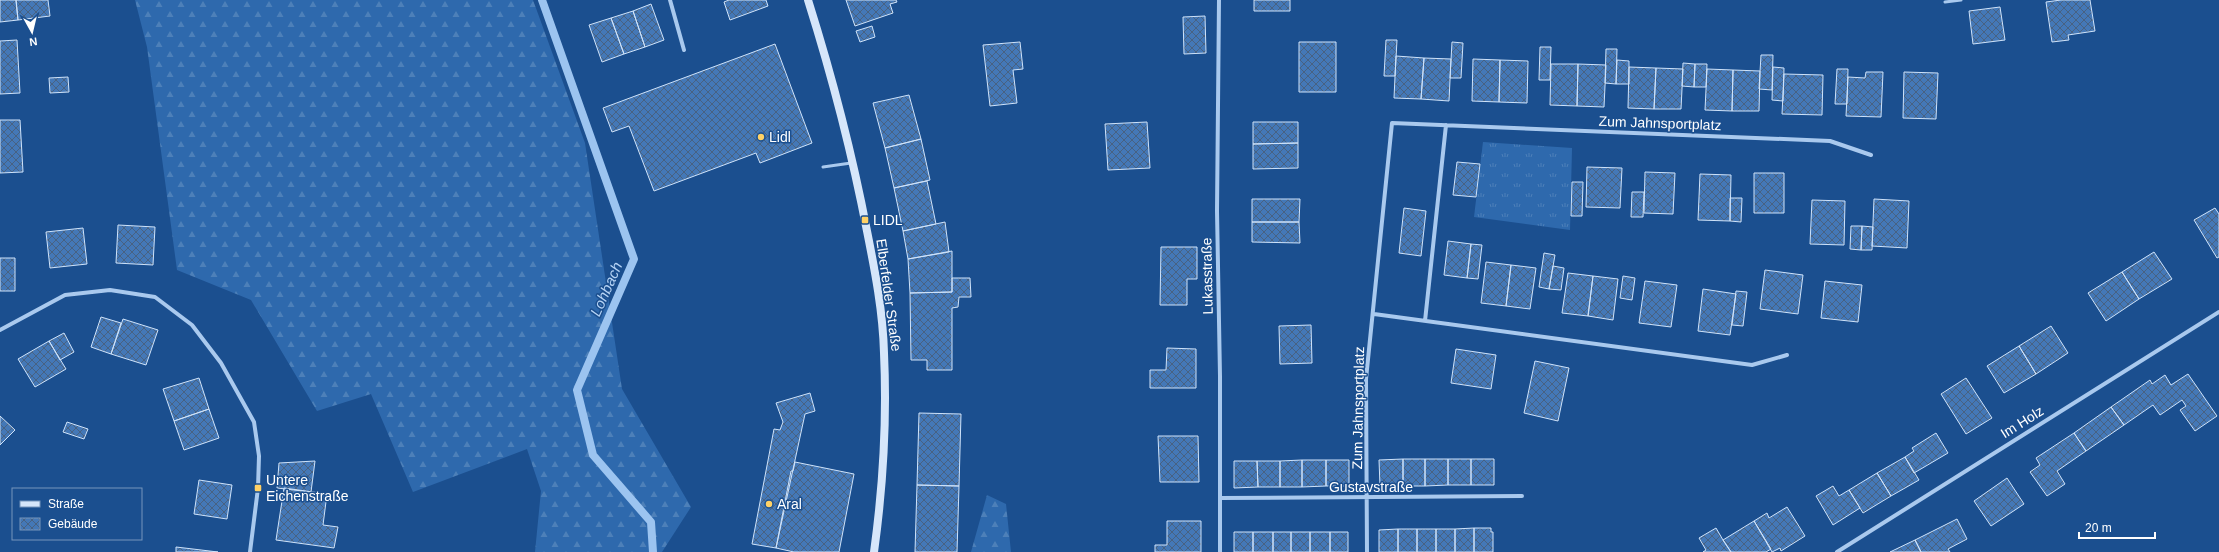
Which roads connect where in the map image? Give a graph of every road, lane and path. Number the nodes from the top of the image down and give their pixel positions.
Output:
1 (670, 0) edge
2 (808, 0) edge
3 (1219, 0) edge
4 (1961, 0) edge
5 (1945, 2) dead end
6 (684, 50) dead end
7 (1446, 125) junction
8 (1871, 155) dead end
9 (854, 163) junction
10 (823, 167) dead end
11 (2219, 312) edge
12 (1374, 314) junction
13 (1425, 321) junction
14 (0, 330) edge
15 (1787, 355) dead end
16 (1522, 496) dead end
17 (1220, 498) junction
18 (1368, 498) junction
19 (250, 552) edge
20 (874, 552) edge
21 (1220, 552) edge
22 (1367, 552) edge
23 (1837, 552) edge

1 - 6 street
2 - 9 main road, Elberfelder Straße
3 - 17 street, Lukasstraße
4 - 5 lane
7 - 8 street, Zum Jahnsportplatz
7 - 12 street, Zum Jahnsportplatz
7 - 13 street
9 - 10 lane
9 - 20 main road, Elberfelder Straße
11 - 23 street, Im Holz
12 - 13 street
12 - 18 street, Zum Jahnsportplatz
13 - 15 street
14 - 19 street
16 - 18 street, Gustavstraße
17 - 18 street, Gustavstraße
17 - 21 street, Lukasstraße
18 - 22 street, Zum Jahnsportplatz

